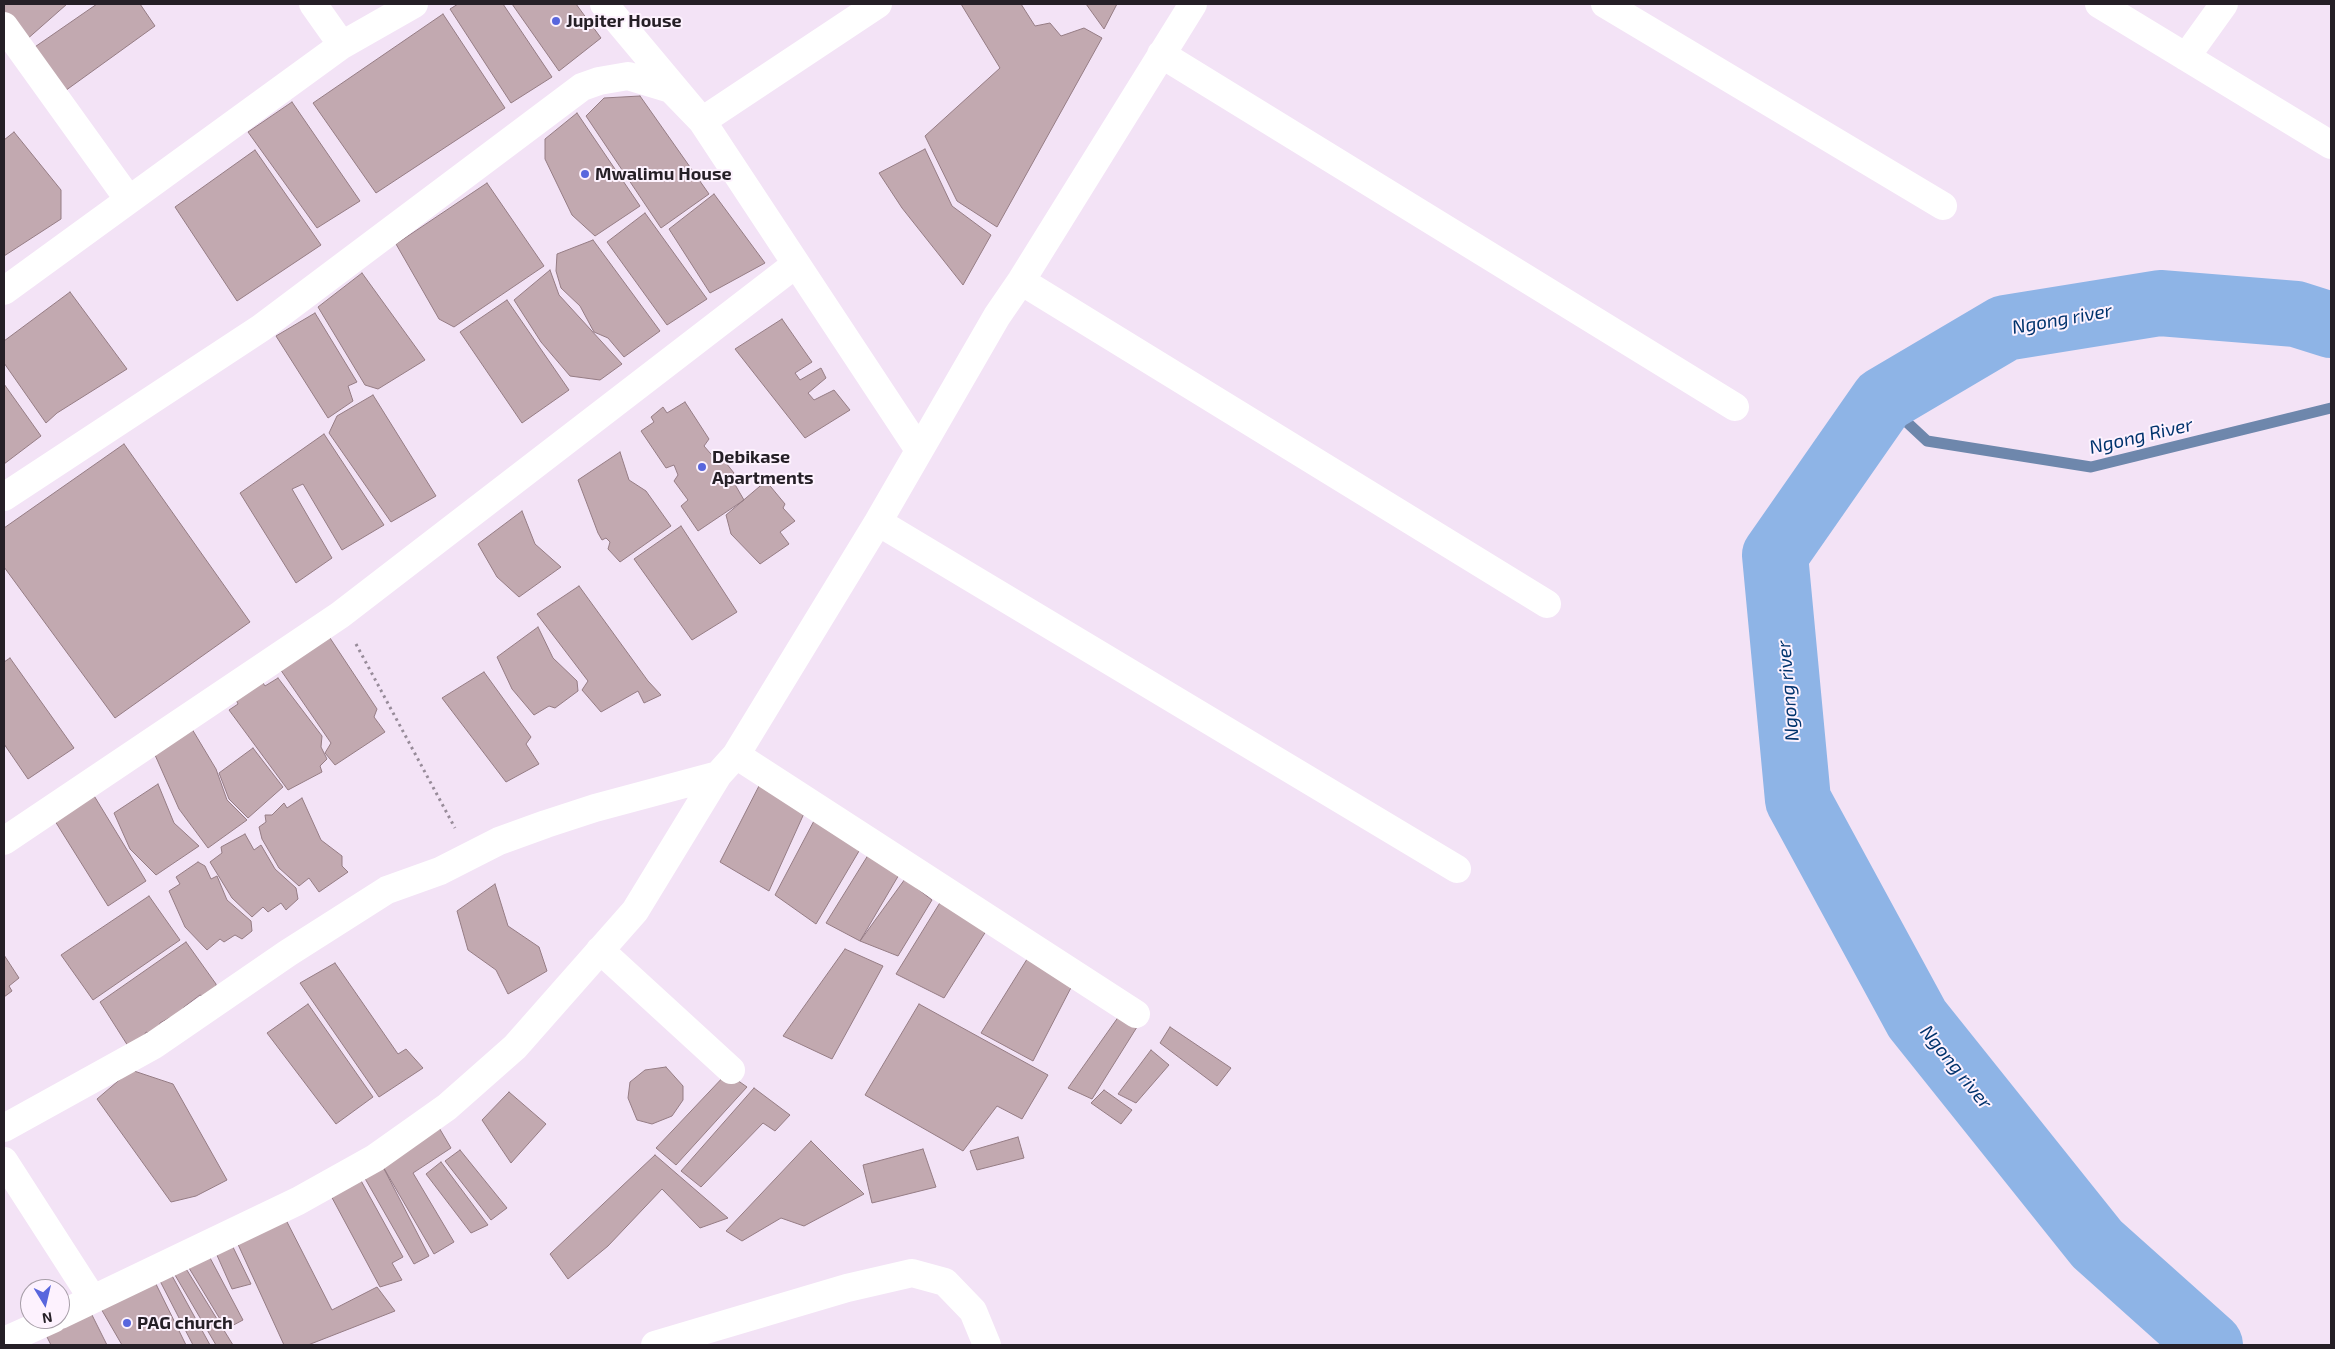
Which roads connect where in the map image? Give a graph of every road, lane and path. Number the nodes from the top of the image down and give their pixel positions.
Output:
1 (313, 4) edge
2 (414, 4) edge
3 (604, 4) edge
4 (878, 4) edge
5 (1193, 4) edge
6 (1605, 4) edge
7 (2099, 4) edge
8 (2224, 4) edge
9 (4, 26) edge
10 (342, 45) junction
11 (1161, 54) junction
12 (2186, 57) junction
13 (702, 121) junction
14 (2331, 145) edge
15 (129, 200) junction
16 (1943, 206) dead end
17 (796, 264) junction
18 (1021, 281) junction
19 (4, 291) edge
20 (1735, 407) dead end
21 (919, 450) junction
22 (4, 497) edge
23 (878, 522) junction
24 (1547, 604) dead end
25 (340, 615) junction
26 (727, 765) junction
27 (4, 841) edge
28 (470, 856) junction
29 (1457, 869) dead end
30 (600, 950) junction
31 (1136, 1014) dead end
32 (731, 1070) dead end
33 (4, 1128) edge
34 (4, 1161) edge
35 (92, 1298) junction
36 (70, 1310) edge
37 (31, 1329) edge
38 (4, 1341) edge
39 (655, 1345) edge
40 (987, 1345) edge

1 - 10 street
2 - 10 street
3 - 13 street
4 - 13 street
5 - 11 street
6 - 16 street
7 - 12 street
8 - 12 street
9 - 15 street
10 - 15 street
11 - 18 street
11 - 20 street
12 - 14 street
13 - 17 street
13 - 22 street
15 - 19 street
17 - 21 street
17 - 25 street
18 - 21 street
18 - 24 street
21 - 23 street
23 - 26 street
23 - 29 street
25 - 27 street
25 - 28 path
26 - 28 street
26 - 30 street
26 - 31 street
28 - 33 street
30 - 32 street
30 - 35 street
34 - 35 street
35 - 36 street
37 - 38 street
39 - 40 street

